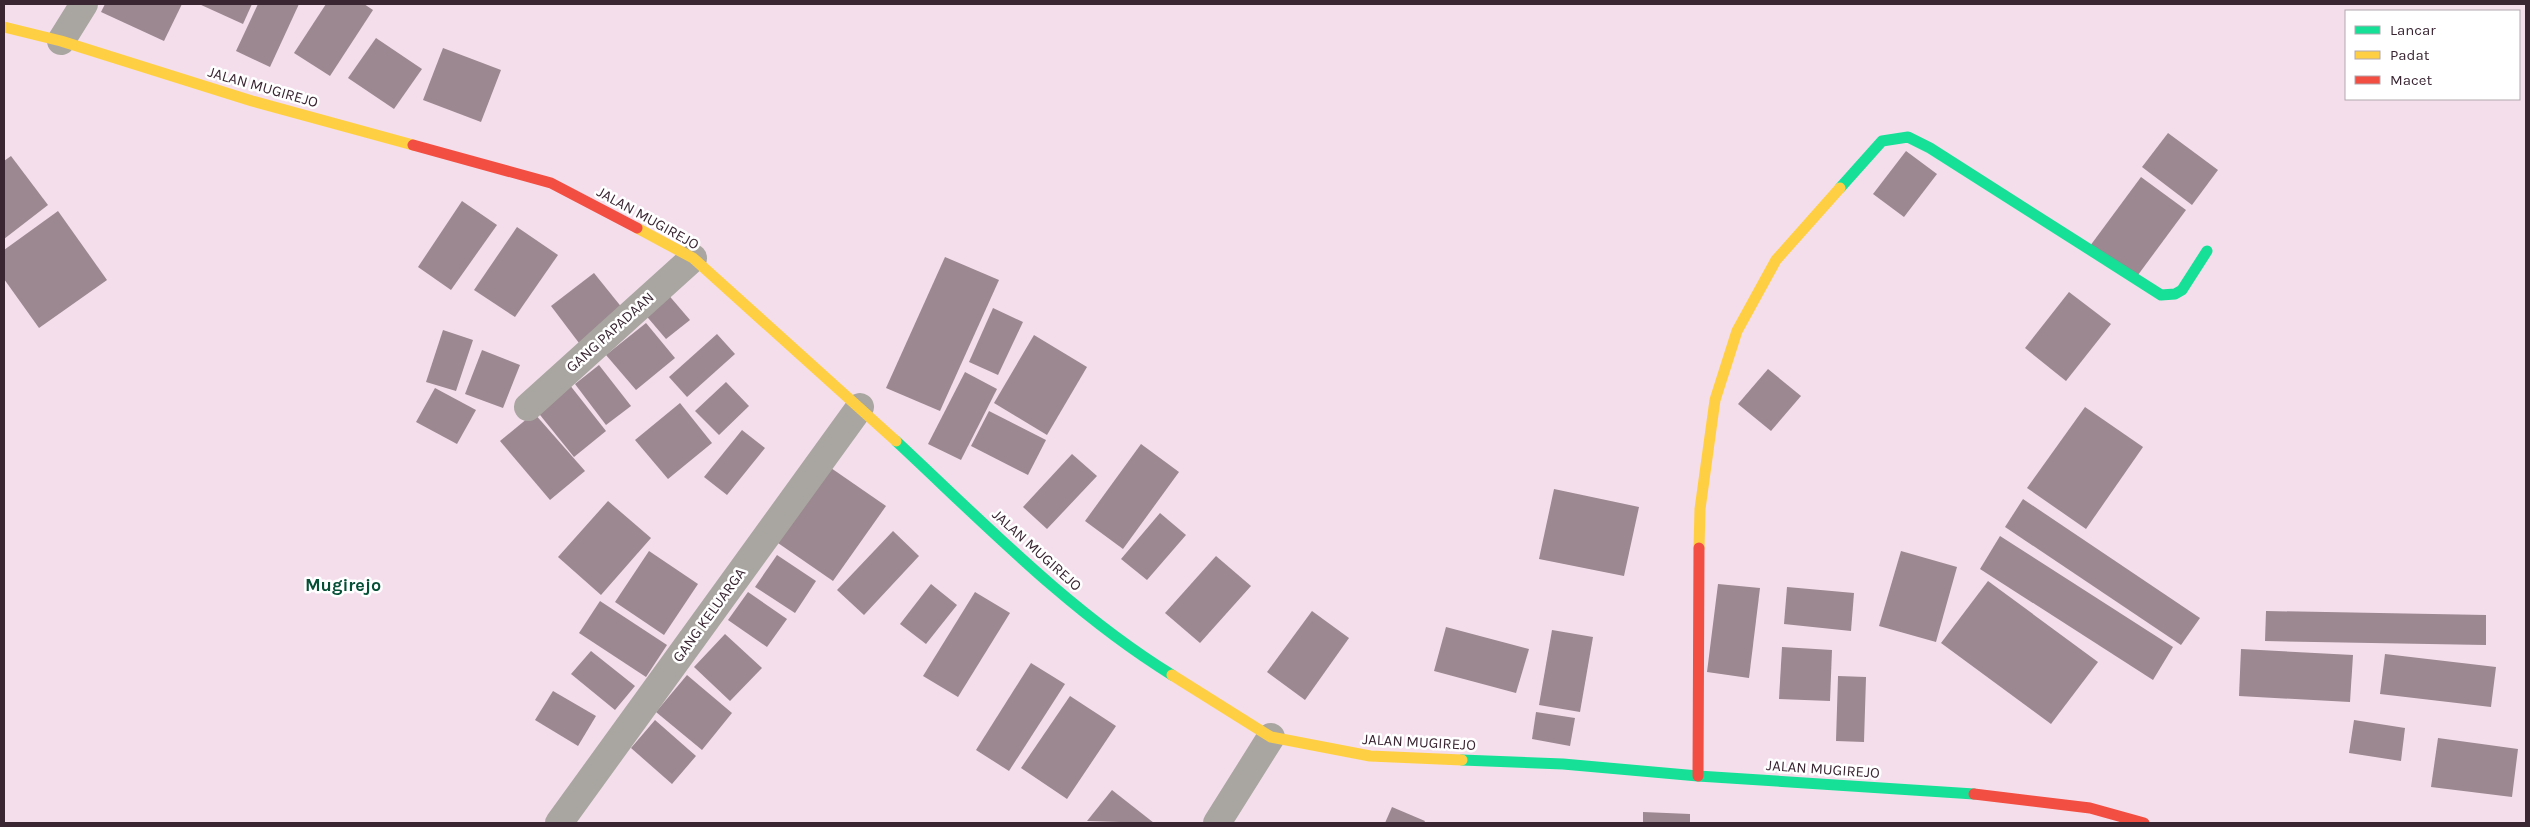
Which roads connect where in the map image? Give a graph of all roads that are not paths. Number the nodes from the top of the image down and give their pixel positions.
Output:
1 (84, 4) edge
2 (4, 28) edge
3 (61, 41) junction
4 (2207, 251) dead end
5 (692, 258) junction
6 (528, 407) dead end
7 (860, 407) junction
8 (1271, 737) junction
9 (1698, 776) junction
10 (559, 823) edge
11 (1217, 823) edge
12 (2144, 823) edge

1 - 3 street
2 - 3 street, JALAN MUGIREJO
3 - 5 street, JALAN MUGIREJO
4 - 9 street
5 - 6 street, GANG PAPADAAN
5 - 7 street, JALAN MUGIREJO
7 - 8 street, JALAN MUGIREJO
7 - 10 street, GANG KELUARGA
8 - 9 street, JALAN MUGIREJO
8 - 11 street
9 - 12 street, JALAN MUGIREJO

